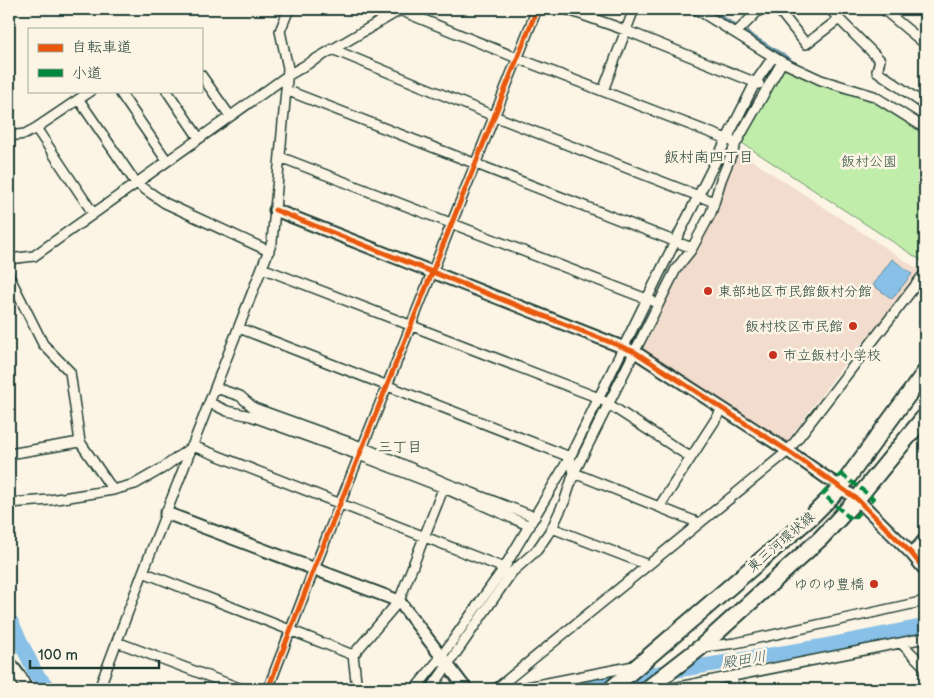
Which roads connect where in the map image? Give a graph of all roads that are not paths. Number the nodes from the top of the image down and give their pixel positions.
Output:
1 (289, 9) edge
2 (398, 9) edge
3 (537, 9) edge
4 (566, 9) edge
5 (634, 9) edge
6 (696, 9) edge
7 (760, 9) edge
8 (778, 9) edge
9 (830, 9) edge
10 (883, 9) edge
11 (921, 9) edge
12 (925, 14) edge
13 (838, 19) junction
14 (625, 30) junction
15 (739, 30) junction
16 (925, 44) edge
17 (332, 49) junction
18 (773, 57) junction
19 (517, 58) junction
20 (782, 62) junction
21 (202, 76) edge
22 (287, 76) junction
23 (755, 83) junction
24 (767, 88) junction
25 (286, 90) junction
26 (602, 91) junction
27 (90, 92) edge
28 (123, 92) edge
29 (168, 92) edge
30 (79, 100) junction
31 (925, 105) edge
32 (230, 116) junction
33 (494, 116) junction
34 (36, 128) junction
35 (925, 128) edge
36 (9, 136) edge
37 (199, 138) junction
38 (727, 140) junction
39 (736, 143) junction
40 (280, 157) junction
41 (167, 161) junction
42 (475, 164) junction
43 (136, 183) junction
44 (698, 196) junction
45 (714, 202) junction
46 (275, 210) junction
47 (94, 213) junction
48 (451, 223) junction
49 (675, 242) junction
50 (692, 248) junction
51 (269, 251) junction
52 (9, 259) edge
53 (262, 268) junction
54 (432, 272) junction
55 (925, 273) edge
56 (9, 276) edge
57 (647, 299) junction
58 (659, 304) junction
59 (411, 325) junction
60 (239, 328) junction
61 (623, 348) junction
62 (635, 352) junction
63 (925, 372) edge
64 (386, 386) junction
65 (216, 388) junction
66 (599, 398) junction
67 (210, 403) junction
68 (608, 403) junction
69 (723, 408) junction
70 (925, 416) edge
71 (80, 442) junction
72 (193, 446) junction
73 (361, 451) junction
74 (788, 451) junction
75 (9, 454) edge
76 (690, 456) junction
77 (570, 457) junction
78 (574, 473) junction
79 (445, 486) junction
80 (841, 488) junction
81 (113, 490) junction
82 (857, 499) junction
83 (9, 503) edge
84 (340, 504) junction
85 (659, 507) junction
86 (166, 513) junction
87 (536, 517) junction
88 (699, 523) junction
89 (530, 526) junction
90 (552, 528) junction
91 (425, 536) junction
92 (925, 539) edge
93 (912, 554) junction
94 (648, 565) junction
95 (504, 568) junction
96 (314, 569) junction
97 (925, 570) edge
98 (142, 572) junction
99 (399, 601) junction
100 (925, 601) edge
101 (291, 631) junction
102 (925, 638) edge
103 (117, 642) junction
104 (901, 643) junction
105 (700, 647) junction
106 (353, 655) junction
107 (444, 661) junction
108 (9, 662) edge
109 (925, 667) edge
110 (636, 668) junction
111 (732, 677) junction
112 (26, 689) edge
113 (99, 689) edge
114 (242, 689) edge
115 (268, 689) edge
116 (357, 689) edge
117 (415, 689) edge
118 (431, 689) edge
119 (466, 689) edge
120 (496, 689) edge
121 (517, 689) edge
122 (611, 689) edge
123 (647, 689) edge
124 (668, 689) edge
125 (734, 689) edge

1 - 22 street
2 - 17 street
2 - 19 street
3 - 19 street
4 - 14 street
5 - 14 street
6 - 15 street
7 - 15 street
8 - 13 street
9 - 13 street
10 - 16 street
11 - 12 street
13 - 31 street
14 - 23 street
14 - 26 street
15 - 18 street
17 - 22 street
17 - 33 street
18 - 20 street
18 - 23 street
19 - 26 street
19 - 33 street
20 - 24 street
20 - 35 street
21 - 32 street
22 - 25 street
22 - 32 street
23 - 24 street
23 - 38 street
24 - 39 street
25 - 40 street
25 - 42 street
26 - 38 street
27 - 30 street
28 - 41 street
29 - 37 street
30 - 34 street
30 - 43 street
32 - 37 street
33 - 42 street
33 - 44 street
34 - 36 street
34 - 47 street
37 - 41 street
38 - 39 street
38 - 44 street
39 - 45 street
40 - 46 street
40 - 48 street
41 - 43 street
42 - 48 street
42 - 49 street
43 - 47 street
43 - 51 street
44 - 45 street
44 - 49 street
45 - 50 street
46 - 51 street
46 - 54 street
47 - 52 street
48 - 54 street
48 - 57 street
49 - 50 street
49 - 57 street
50 - 58 street
51 - 53 street
53 - 59 street
53 - 60 street
54 - 59 street
54 - 61 street
55 - 74 street
56 - 71 street
57 - 58 street
57 - 61 street
58 - 62 street
59 - 64 street
59 - 66 street
60 - 64 street
60 - 65 street
61 - 62 street
61 - 66 street
62 - 68 street
62 - 69 street
63 - 80 main road, 東三河環状線
64 - 73 street
64 - 77 street
65 - 67 street
65 - 73 street
66 - 68 street
66 - 77 street
67 - 72 street
67 - 73 street
68 - 76 street
68 - 78 street
69 - 74 street
69 - 76 street
70 - 82 main road, 東三河環状線
71 - 75 street
71 - 81 street
72 - 81 street
72 - 84 street
72 - 86 street
73 - 79 street
73 - 84 street
74 - 80 street
74 - 88 street
76 - 85 street
77 - 78 street
77 - 87 street
78 - 85 street
78 - 90 street
79 - 87 street
79 - 89 street
79 - 91 street
80 - 82 street
80 - 110 main road, 東三河環状線
81 - 83 street
82 - 93 street
82 - 105 main road, 東三河環状線
84 - 91 street
84 - 96 street
85 - 88 street
86 - 96 street
86 - 98 street
87 - 89 street
88 - 94 street
89 - 95 street
90 - 94 street
90 - 107 street
91 - 95 street
91 - 99 street
92 - 93 street
93 - 97 street
94 - 120 street
95 - 107 street
96 - 99 street
96 - 101 street
98 - 101 street
98 - 103 street
99 - 106 street
99 - 107 street
100 - 105 street
101 - 106 street
101 - 115 street
102 - 104 street
103 - 113 street
103 - 114 street
104 - 109 street
104 - 111 street
105 - 123 main road, 東三河環状線
106 - 116 street
107 - 117 street
107 - 118 street
107 - 119 street
108 - 112 street
110 - 121 street
110 - 122 main road, 東三河環状線
111 - 124 street
111 - 125 street

